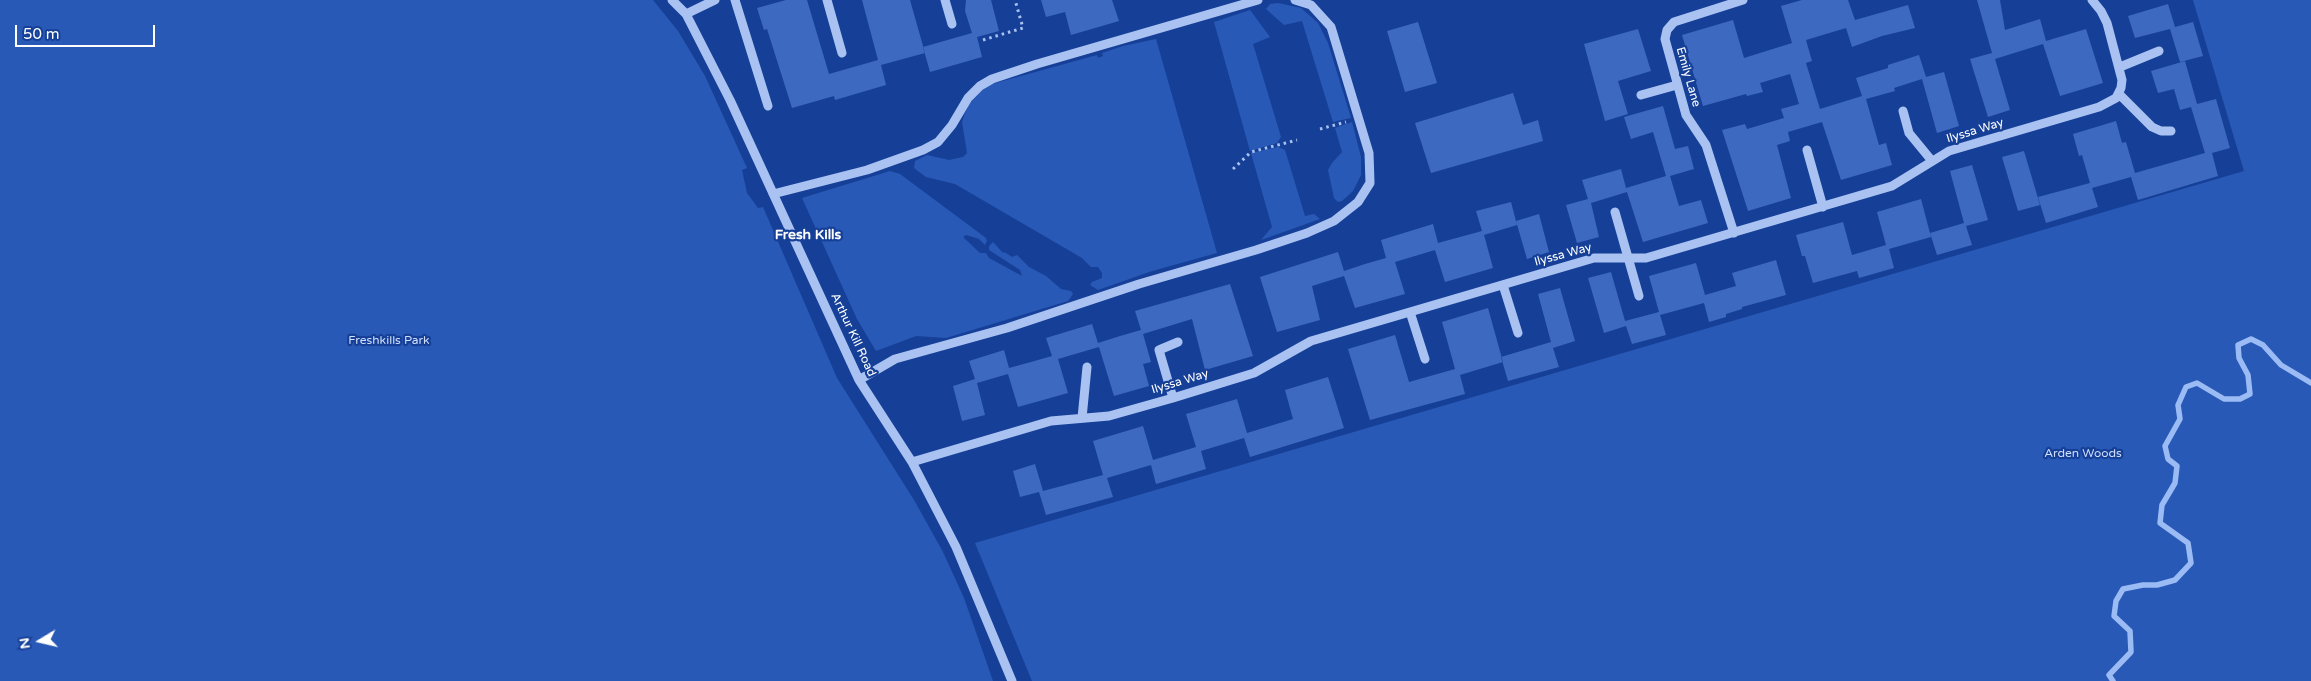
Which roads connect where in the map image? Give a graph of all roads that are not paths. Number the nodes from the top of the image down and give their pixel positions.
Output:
1 (672, 0) edge
2 (715, 0) edge
3 (735, 0) edge
4 (827, 0) edge
5 (945, 0) edge
6 (1258, 0) edge
7 (1295, 0) edge
8 (1743, 0) edge
9 (2092, 0) edge
10 (686, 14) junction
11 (952, 24) dead end
12 (2159, 51) dead end
13 (842, 53) dead end
14 (2120, 67) junction
15 (1677, 85) junction
16 (2119, 94) junction
17 (1641, 95) dead end
18 (768, 106) dead end
19 (1903, 111) dead end
20 (2171, 131) dead end
21 (1807, 150) dead end
22 (1932, 161) junction
23 (773, 194) junction
24 (1823, 207) junction
25 (1615, 212) dead end
26 (1734, 233) junction
27 (1628, 258) junction
28 (1503, 285) junction
29 (1639, 296) dead end
30 (1410, 312) junction
31 (1518, 333) dead end
32 (1178, 342) dead end
33 (1425, 359) dead end
34 (1087, 367) dead end
35 (859, 380) junction
36 (1172, 398) junction
37 (1082, 418) junction
38 (912, 462) junction
39 (1012, 681) edge

1 - 10 street, Arthur Kill Road
2 - 10 street
3 - 18 street
4 - 13 street
5 - 11 street
6 - 23 street
7 - 35 street
8 - 15 street, Emily Lane
9 - 14 street
10 - 23 street, Arthur Kill Road
12 - 14 street
14 - 16 street
15 - 17 street
15 - 26 street, Emily Lane
16 - 20 street
16 - 22 street, Ilyssa Way
19 - 22 street
21 - 24 street
22 - 24 street, Ilyssa Way
23 - 35 street, Arthur Kill Road
24 - 26 street, Ilyssa Way
25 - 27 street
26 - 27 street, Ilyssa Way
27 - 28 street, Ilyssa Way
27 - 29 street
28 - 30 street, Ilyssa Way
28 - 31 street
30 - 33 street
30 - 36 street, Ilyssa Way
32 - 36 street
34 - 37 street
35 - 38 street, Arthur Kill Road
36 - 37 street, Ilyssa Way
37 - 38 street, Ilyssa Way
38 - 39 street, Arthur Kill Road

